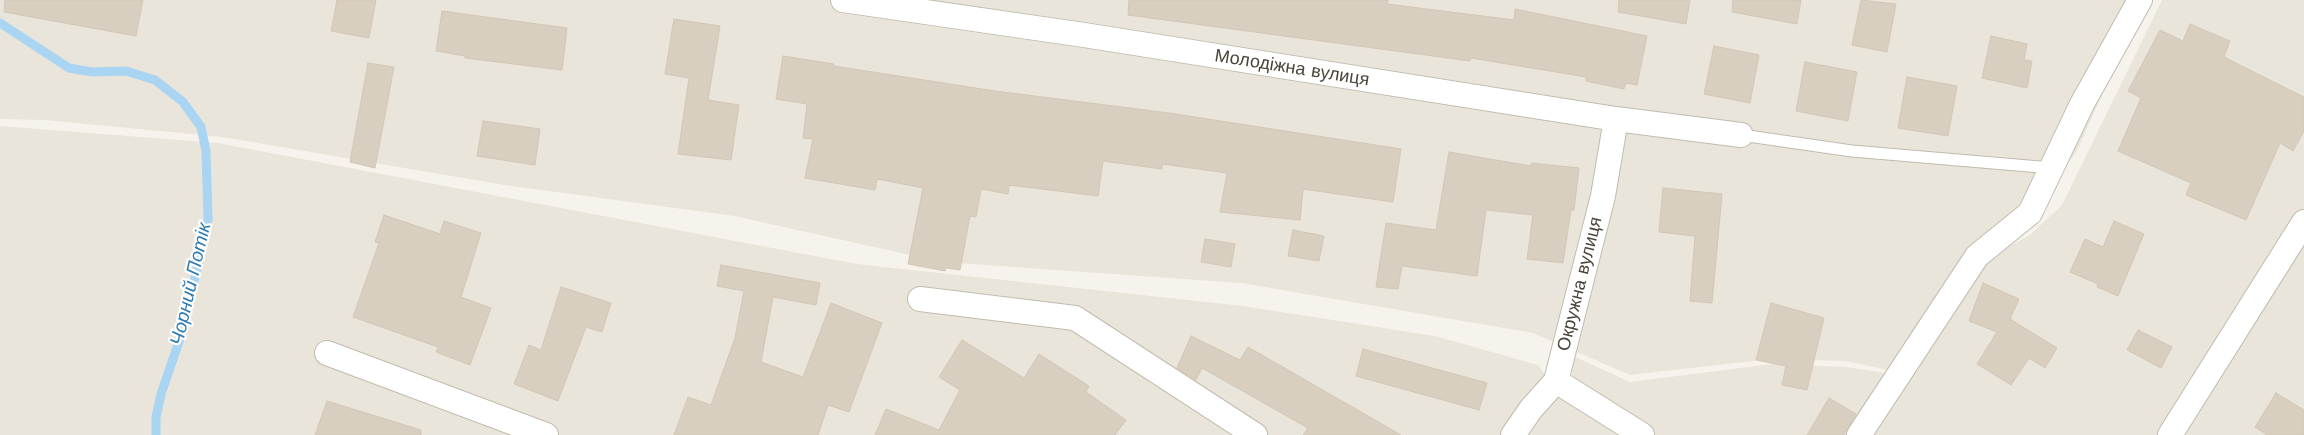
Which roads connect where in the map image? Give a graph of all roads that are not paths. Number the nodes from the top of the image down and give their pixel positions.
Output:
1 (843, 0) edge
2 (2140, 0) edge
3 (1616, 119) junction
4 (1741, 135) joint
5 (2052, 168) junction
6 (2304, 222) edge
7 (920, 299) dead end
8 (326, 353) dead end
9 (1556, 381) junction
10 (546, 435) edge
11 (1255, 435) edge
12 (1513, 435) edge
13 (1642, 435) edge
14 (1860, 435) edge
15 (2170, 435) edge

1 - 3 street, Молодіжна вулиця
2 - 5 street
3 - 4 street, Молодіжна вулиця
3 - 9 street, Окружна вулиця
4 - 5 lane
5 - 14 street
6 - 15 street
7 - 11 street
8 - 10 street
9 - 12 street, Окружна вулиця
9 - 13 street

